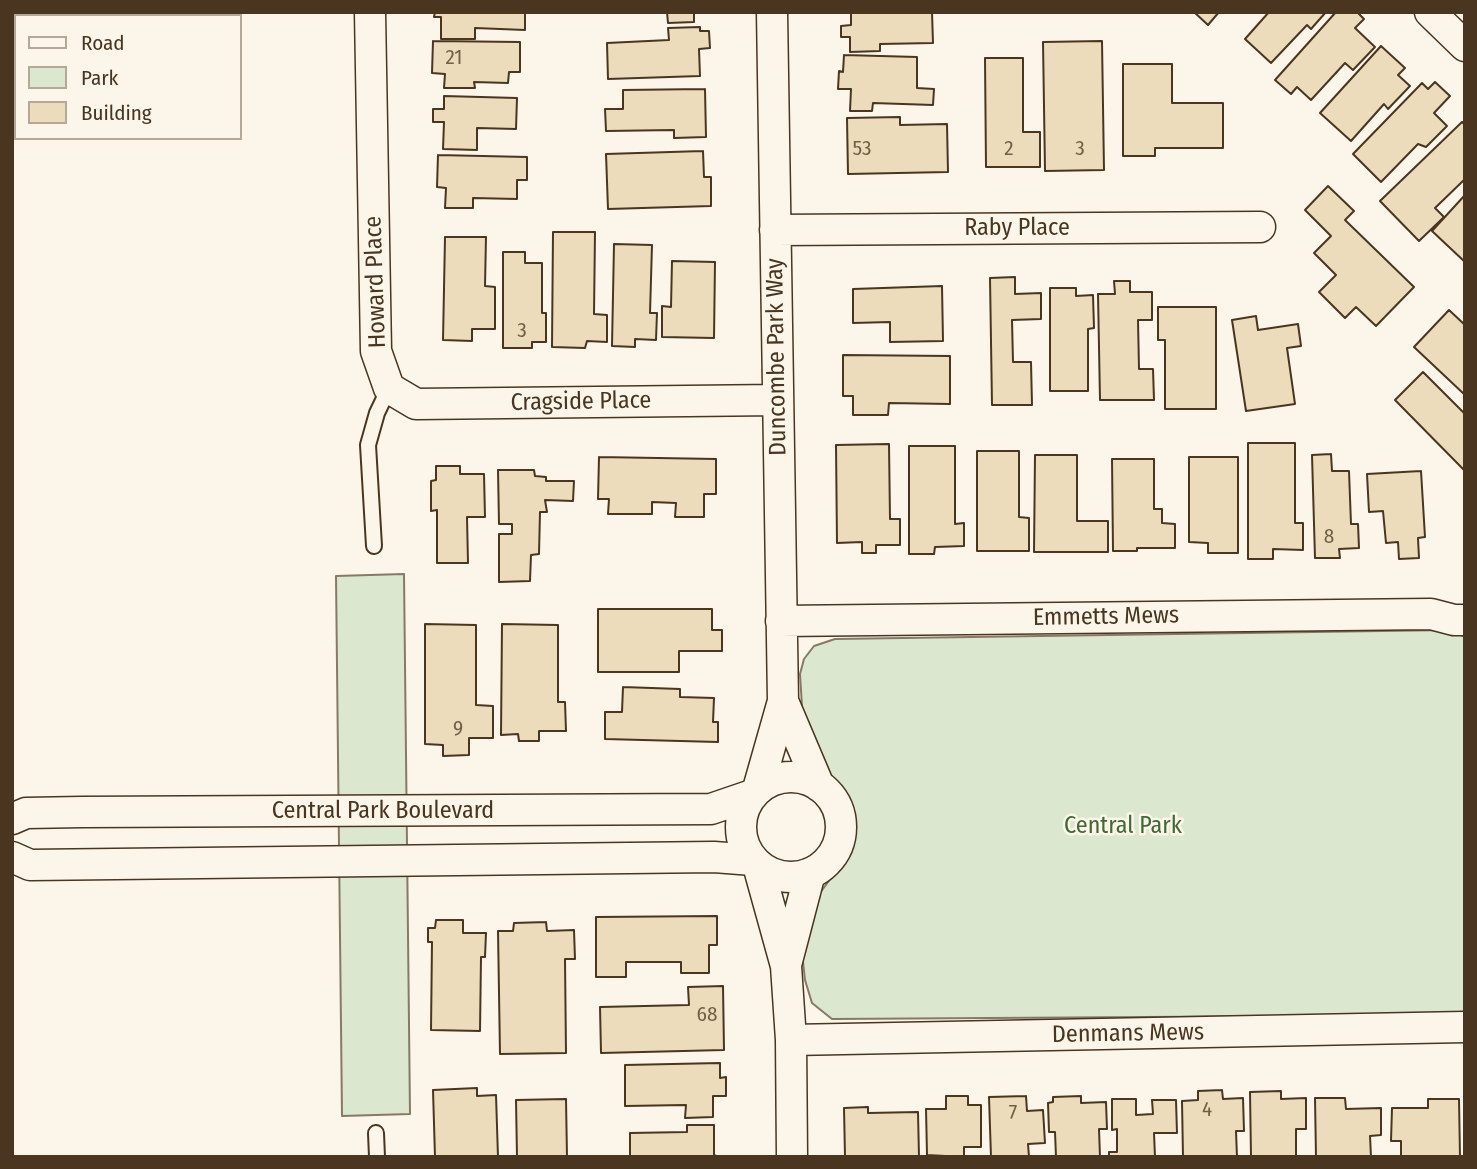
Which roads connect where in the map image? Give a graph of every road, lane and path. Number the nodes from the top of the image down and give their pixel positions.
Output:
1 (370, 12) edge
2 (772, 12) edge
3 (1430, 12) edge
4 (1465, 46) edge
5 (1260, 227) dead end
6 (775, 230) junction
7 (389, 388) junction
8 (777, 400) junction
9 (374, 546) dead end
10 (1465, 606) edge
11 (1431, 614) junction
12 (781, 621) junction
13 (1465, 621) edge
14 (783, 701) junction
15 (820, 786) junction
16 (755, 792) junction
17 (12, 819) edge
18 (12, 857) edge
19 (756, 863) junction
20 (810, 873) junction
21 (786, 966) junction
22 (1465, 1027) edge
23 (791, 1040) junction
24 (376, 1133) dead end
25 (377, 1157) edge
26 (792, 1157) edge

1 - 7 street, Howard Place
2 - 6 street, Duncombe Park Way
3 - 4 street
5 - 6 street, Raby Place
6 - 8 street, Duncombe Park Way
7 - 8 street, Cragside Place
7 - 9 lane
8 - 12 street, Duncombe Park Way
10 - 11 street, Emmetts Mews
11 - 12 street, Emmetts Mews
11 - 13 street, Emmetts Mews
12 - 14 street, Duncombe Park Way
14 - 15 street, Duncombe Park Way
14 - 16 street, Duncombe Park Way
15 - 16 street
15 - 20 street
16 - 17 street, Central Park Boulevard
16 - 19 street
18 - 19 street, Central Park Boulevard
19 - 20 street
19 - 21 street
20 - 21 street
21 - 23 street
22 - 23 street, Denmans Mews
23 - 26 street
24 - 25 lane

